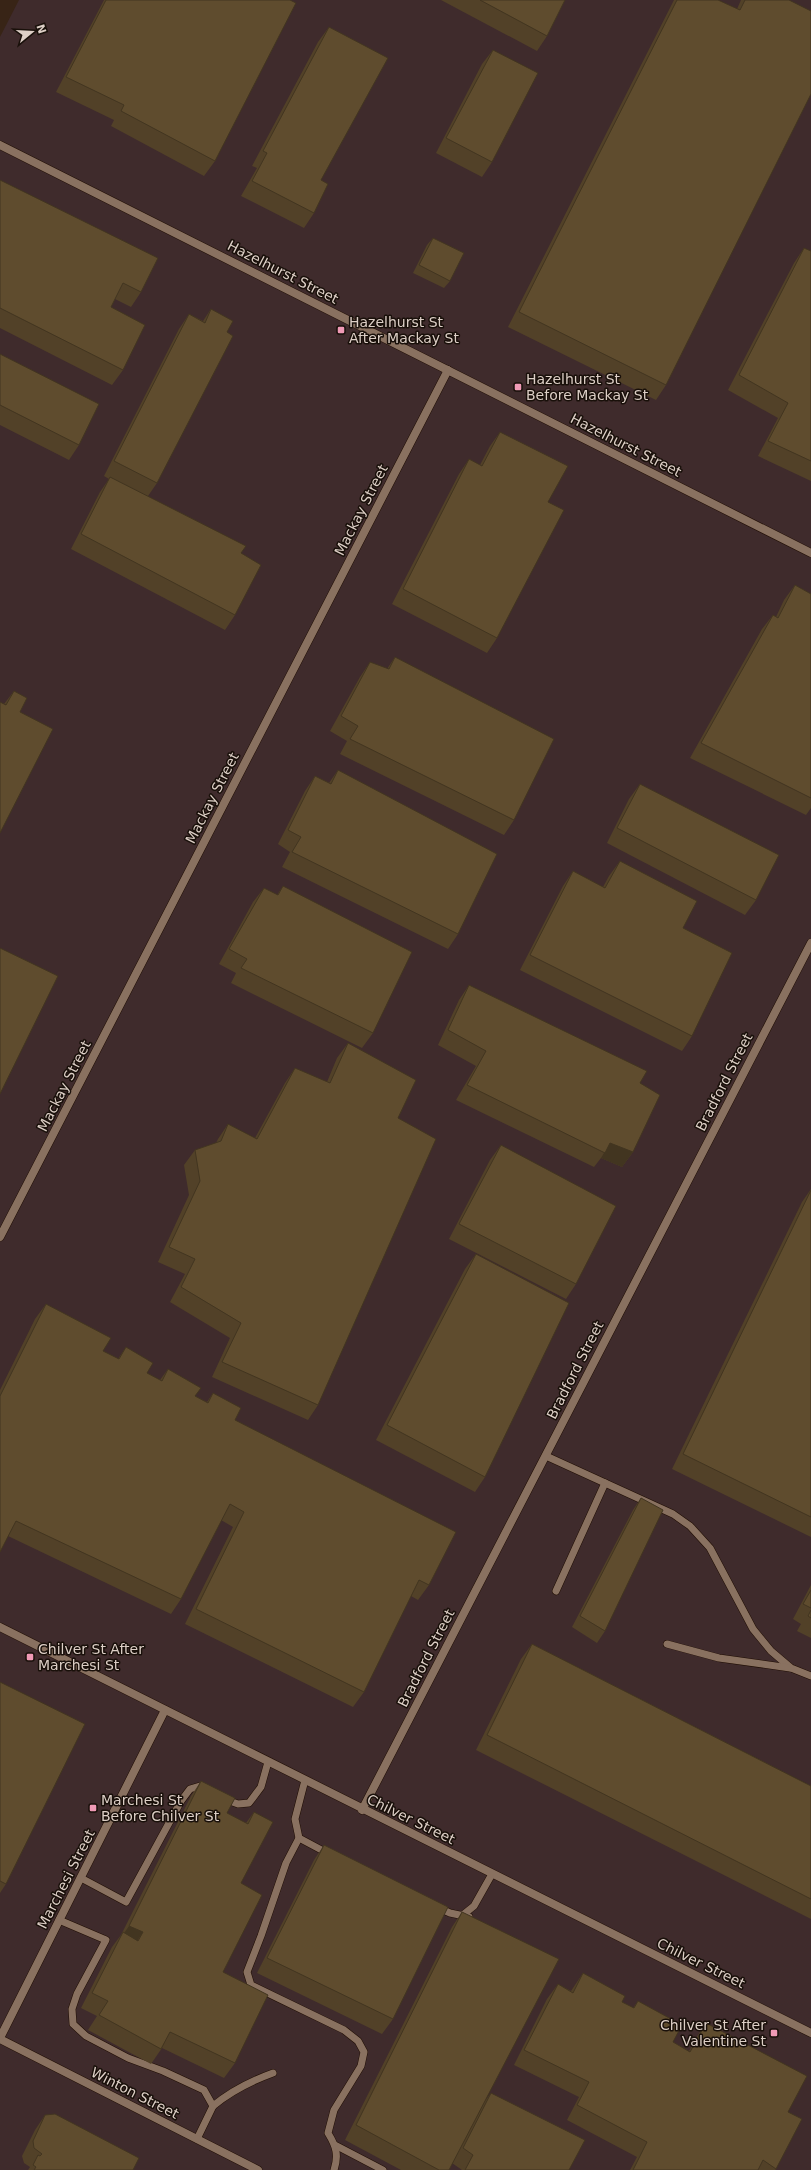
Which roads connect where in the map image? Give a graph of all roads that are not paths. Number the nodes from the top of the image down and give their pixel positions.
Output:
1 (0, 145) edge
2 (448, 370) junction
3 (811, 553) edge
4 (811, 943) edge
5 (0, 1238) edge
6 (546, 1456) junction
7 (606, 1483) junction
8 (556, 1591) dead end
9 (0, 1627) edge
10 (667, 1644) dead end
11 (791, 1668) junction
12 (811, 1676) edge
13 (166, 1710) junction
14 (268, 1762) junction
15 (305, 1780) junction
16 (362, 1810) junction
17 (299, 1838) junction
18 (337, 1858) edge
19 (492, 1874) junction
20 (81, 1878) junction
21 (429, 1902) edge
22 (464, 1914) junction
23 (59, 1920) junction
24 (478, 1921) edge
25 (811, 2033) edge
26 (0, 2039) edge
27 (273, 2072) dead end
28 (213, 2106) junction
29 (197, 2139) junction
30 (335, 2145) junction
31 (258, 2170) edge
32 (334, 2170) edge
33 (383, 2170) edge

1 - 2 street, Hazelhurst Street
2 - 3 street, Hazelhurst Street
2 - 5 street, Mackay Street
4 - 6 street, Bradford Street
6 - 7 lane
6 - 16 street, Bradford Street
7 - 8 lane
7 - 11 lane
9 - 13 street, Chilver Street
10 - 11 lane
11 - 12 lane
13 - 14 street, Chilver Street
13 - 20 street, Marchesi Street
14 - 15 street, Chilver Street
14 - 20 lane
15 - 16 street, Chilver Street
15 - 17 lane
16 - 19 street, Chilver Street
17 - 18 lane
17 - 30 lane
19 - 22 lane
19 - 25 street, Chilver Street
20 - 23 street, Marchesi Street
21 - 22 lane
22 - 24 lane
23 - 26 street, Marchesi Street
23 - 28 lane
26 - 29 street, Winton Street
27 - 28 lane
28 - 29 lane
29 - 31 street, Winton Street
30 - 32 lane
30 - 33 lane

